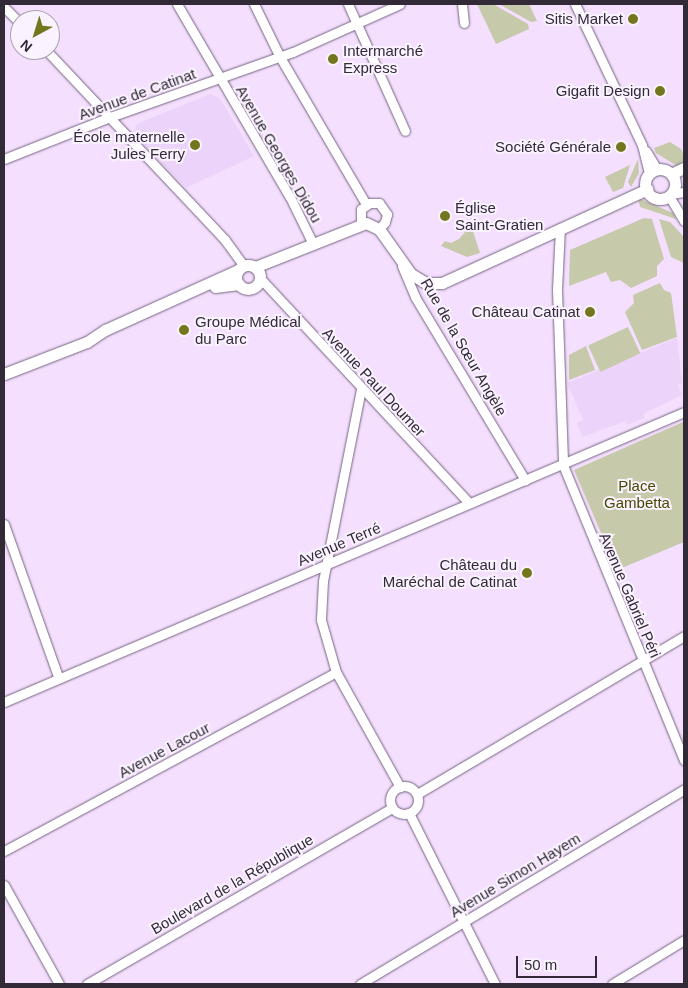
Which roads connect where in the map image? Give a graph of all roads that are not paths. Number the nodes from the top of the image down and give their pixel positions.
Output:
1 (177, 4) edge
2 (254, 4) edge
3 (348, 4) edge
4 (400, 4) edge
5 (462, 4) edge
6 (575, 4) edge
7 (357, 23) junction
8 (464, 24) dead end
9 (280, 57) junction
10 (56, 60) edge
11 (219, 78) junction
12 (110, 117) junction
13 (405, 131) dead end
14 (4, 159) edge
15 (684, 168) edge
16 (653, 171) junction
17 (671, 174) junction
18 (646, 189) junction
19 (677, 190) edge
20 (366, 204) junction
21 (684, 221) edge
22 (361, 224) junction
23 (560, 228) junction
24 (379, 229) junction
25 (313, 244) junction
26 (402, 265) junction
27 (246, 268) junction
28 (260, 278) junction
29 (239, 284) junction
30 (166, 304) junction
31 (4, 374) edge
32 (361, 389) junction
33 (684, 412) edge
34 (563, 465) junction
35 (526, 480) junction
36 (469, 503) junction
37 (4, 524) edge
38 (327, 564) junction
39 (684, 636) edge
40 (642, 660) junction
41 (336, 672) junction
42 (59, 679) junction
43 (4, 702) edge
44 (684, 760) edge
45 (400, 787) junction
46 (684, 789) edge
47 (417, 794) junction
48 (392, 808) junction
49 (409, 813) junction
50 (4, 851) edge
51 (4, 885) edge
52 (462, 922) junction
53 (684, 940) edge
54 (59, 984) edge
55 (68, 984) edge
56 (87, 984) edge
57 (360, 984) edge
58 (495, 984) edge
59 (612, 984) edge

1 - 11 street, Avenue Georges Didou
2 - 9 street
3 - 7 street
4 - 7 street, Avenue de Catinat
5 - 8 street
6 - 16 street
7 - 9 street, Avenue de Catinat
7 - 13 street
9 - 11 street, Avenue de Catinat
9 - 20 street
10 - 12 street
11 - 12 street, Avenue de Catinat
11 - 25 street, Avenue Georges Didou
12 - 14 street, Avenue de Catinat
12 - 27 street
15 - 17 street
16 - 17 street
16 - 18 street
17 - 19 street
18 - 19 street
18 - 23 street
19 - 21 street
20 - 22 street
20 - 24 street
22 - 24 street
22 - 25 street
23 - 26 street
23 - 34 street, Avenue Gabriel Péri
24 - 26 street, Rue de la Sœur Angèle
25 - 27 street
26 - 35 street, Rue de la Sœur Angèle
27 - 28 street
27 - 29 street
27 - 30 street
28 - 29 street
28 - 32 street, Avenue Paul Doumer
29 - 30 street
30 - 31 street
32 - 36 street, Avenue Paul Doumer
32 - 38 street
33 - 34 street, Avenue Terré
34 - 35 street, Avenue Terré
34 - 40 street, Avenue Gabriel Péri
35 - 36 street, Avenue Terré
36 - 38 street, Avenue Terré
37 - 42 street
38 - 41 street
38 - 42 street, Avenue Terré
39 - 40 street
40 - 44 street, Avenue Gabriel Péri
40 - 47 street
41 - 45 street
41 - 50 street, Avenue Lacour
42 - 43 street, Avenue Terré
45 - 47 street
45 - 48 street
46 - 52 street, Avenue Simon Hayem
47 - 49 street
48 - 49 street
48 - 56 street, Boulevard de la République
49 - 52 street
51 - 54 street
52 - 57 street, Avenue Simon Hayem
52 - 58 street
53 - 59 street
54 - 55 street

